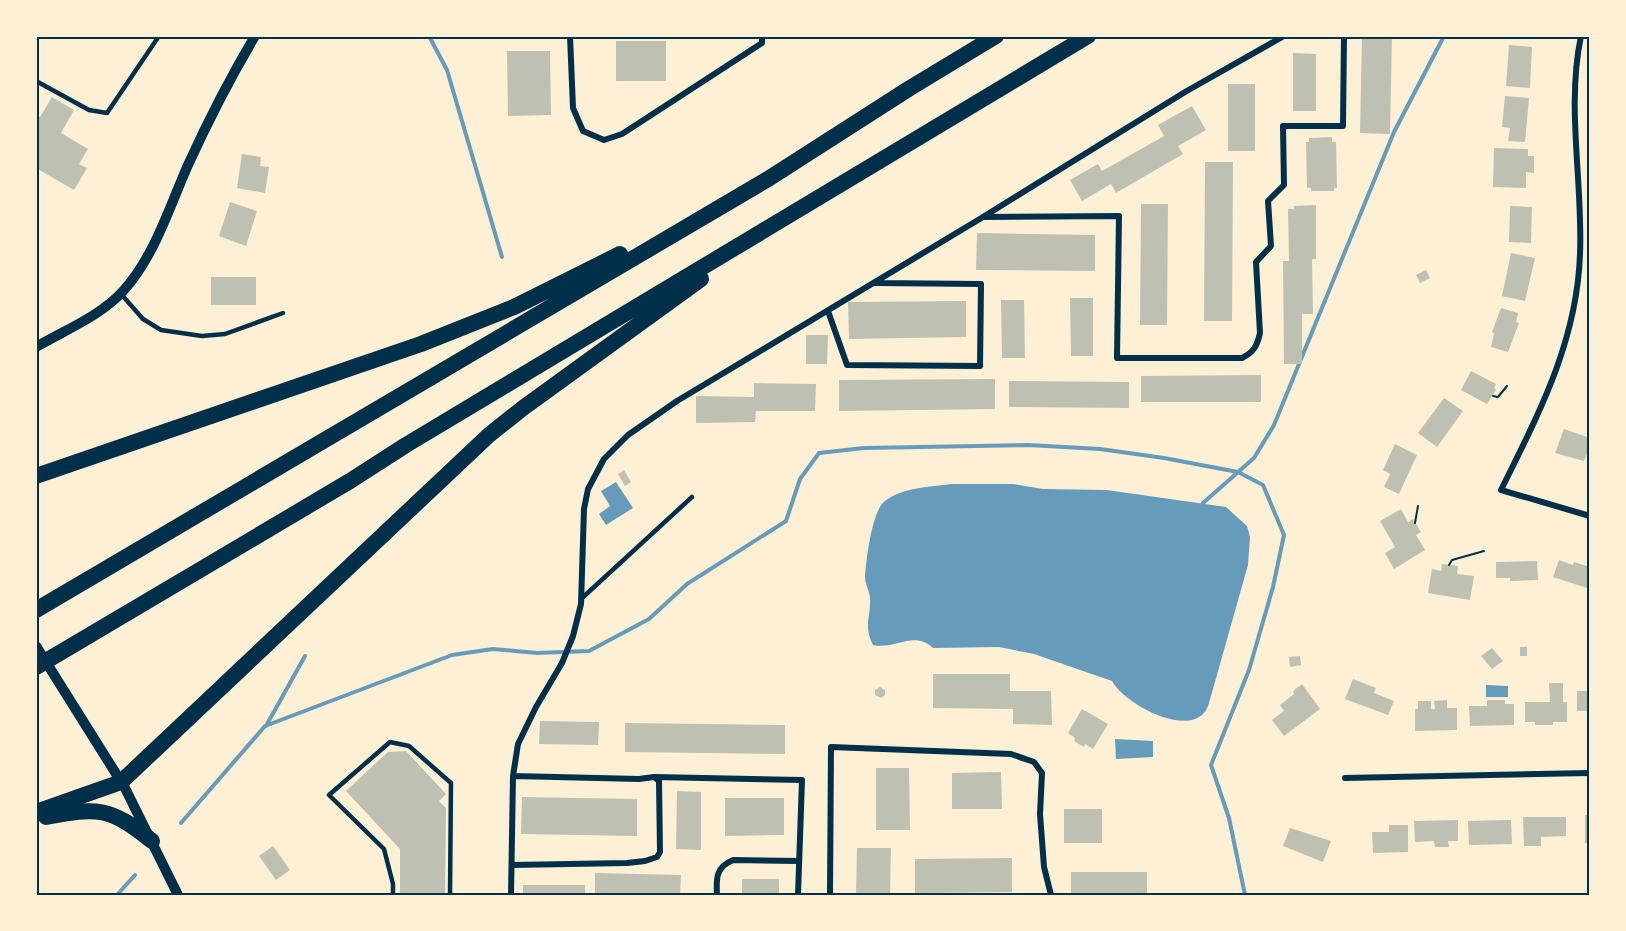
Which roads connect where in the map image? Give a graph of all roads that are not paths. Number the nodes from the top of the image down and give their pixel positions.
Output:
1 (159, 36) edge
2 (255, 36) edge
3 (570, 36) edge
4 (762, 36) edge
5 (996, 36) edge
6 (1088, 36) edge
7 (1284, 36) edge
8 (1344, 36) edge
9 (1581, 36) edge
10 (36, 81) edge
11 (768, 179) junction
12 (794, 212) junction
13 (983, 217) junction
14 (874, 283) junction
15 (120, 293) junction
16 (828, 312) junction
17 (283, 313) dead end
18 (36, 347) edge
19 (36, 476) edge
20 (692, 497) dead end
21 (1590, 516) edge
22 (581, 599) junction
23 (36, 610) edge
24 (36, 646) edge
25 (36, 668) edge
26 (1590, 773) edge
27 (513, 776) junction
28 (654, 777) junction
29 (1344, 778) dead end
30 (122, 782) junction
31 (36, 812) edge
32 (36, 818) edge
33 (152, 841) junction
34 (799, 861) junction
35 (512, 865) junction
36 (175, 893) edge
37 (393, 895) edge
38 (450, 895) edge
39 (511, 895) edge
40 (717, 895) edge
41 (798, 895) edge
42 (831, 895) edge
43 (1051, 895) edge

1 - 10 lane
2 - 15 street
3 - 4 street
5 - 11 highway
6 - 12 highway
7 - 13 street
8 - 13 street
9 - 21 street
11 - 19 highway
11 - 23 highway
12 - 25 highway
12 - 30 highway
13 - 14 street
14 - 16 street
14 - 16 street
15 - 17 lane
15 - 18 street
16 - 22 street
20 - 22 lane
22 - 27 street
24 - 30 street
26 - 29 street
27 - 28 street
27 - 35 street
28 - 34 street
28 - 35 street
30 - 31 highway
30 - 33 street
32 - 33 highway
33 - 36 street
34 - 40 street
34 - 41 street
35 - 39 street
37 - 38 lane
42 - 43 street

